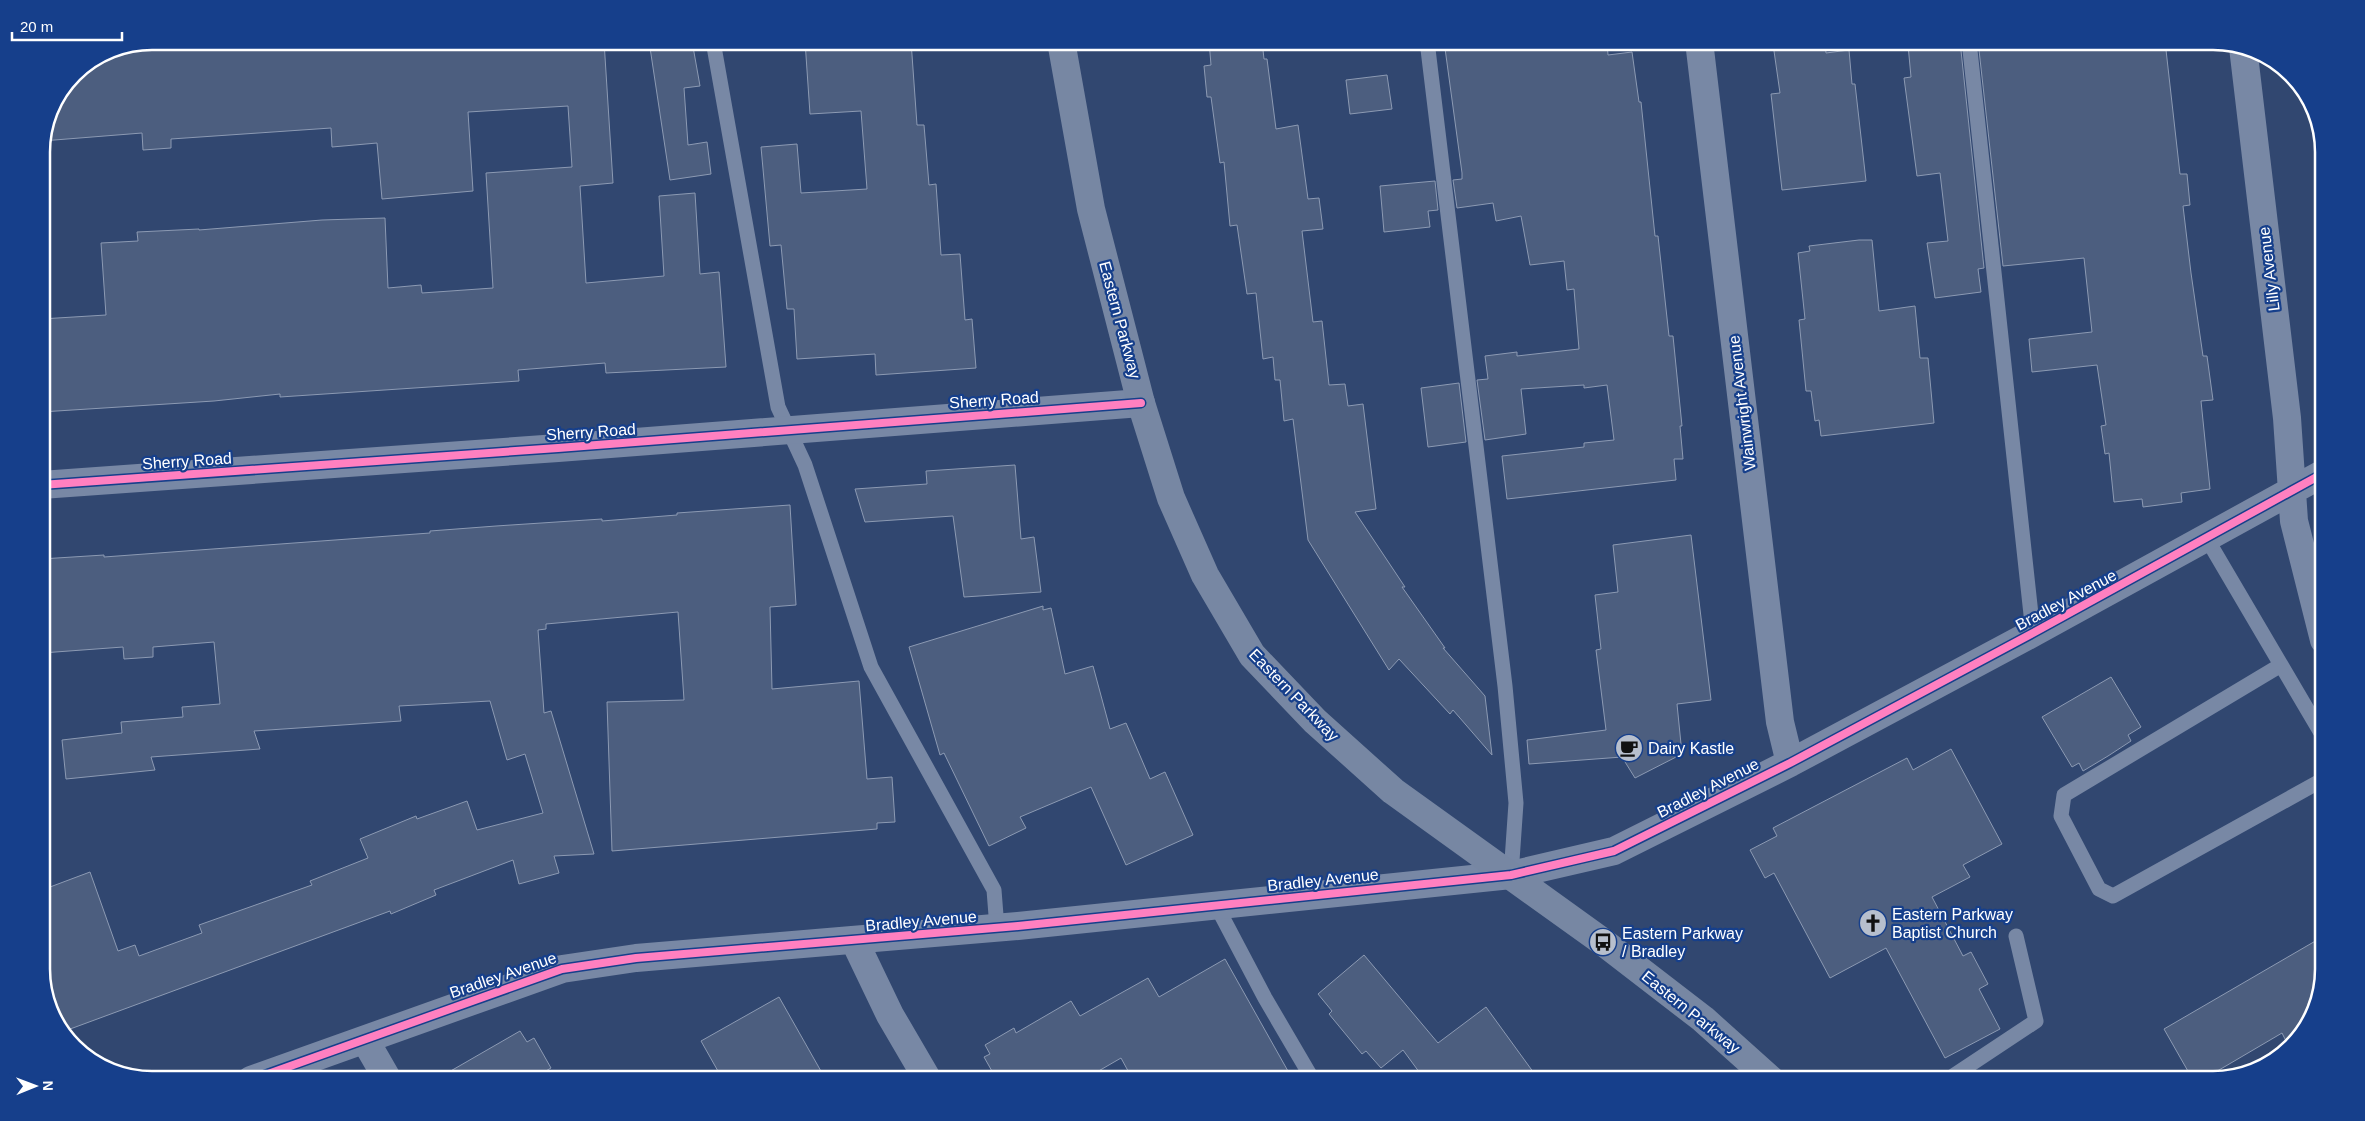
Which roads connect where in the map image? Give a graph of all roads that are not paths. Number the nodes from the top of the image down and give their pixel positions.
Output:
1 (715, 50) edge
2 (1063, 50) edge
3 (1428, 50) edge
4 (1700, 50) edge
5 (1970, 50) edge
6 (2244, 55) edge
7 (1142, 403) junction
8 (789, 430) junction
9 (2315, 478) edge
10 (50, 483) edge
11 (2292, 491) junction
12 (2207, 539) junction
13 (2315, 604) edge
14 (2033, 633) junction
15 (2281, 665) junction
16 (2315, 723) edge
17 (1790, 763) junction
18 (2315, 784) edge
19 (1511, 874) junction
20 (1216, 905) junction
21 (998, 928) junction
22 (2016, 936) dead end
23 (854, 940) junction
24 (365, 1040) junction
25 (277, 1071) edge
26 (383, 1071) edge
27 (923, 1071) edge
28 (1308, 1071) edge
29 (1761, 1071) edge
30 (1961, 1071) edge

1 - 8 lane
2 - 7 main road, Eastern Parkway
3 - 19 lane
4 - 17 street, Wainwright Avenue
5 - 14 lane
6 - 11 street, Lilly Avenue
7 - 8 street, Sherry Road
7 - 19 main road, Eastern Parkway
8 - 10 street, Sherry Road
8 - 21 lane
9 - 11 street, Bradley Avenue
11 - 12 street, Bradley Avenue
11 - 13 street, Lilly Avenue
12 - 14 street, Bradley Avenue
12 - 15 lane
14 - 17 street, Bradley Avenue
15 - 16 lane
15 - 18 lane
17 - 19 street, Bradley Avenue
19 - 20 street, Bradley Avenue
19 - 29 main road, Eastern Parkway
20 - 21 street, Bradley Avenue
20 - 28 lane
21 - 23 street, Bradley Avenue
22 - 30 lane
23 - 24 street, Bradley Avenue
23 - 27 street
24 - 25 street, Bradley Avenue
24 - 26 street

